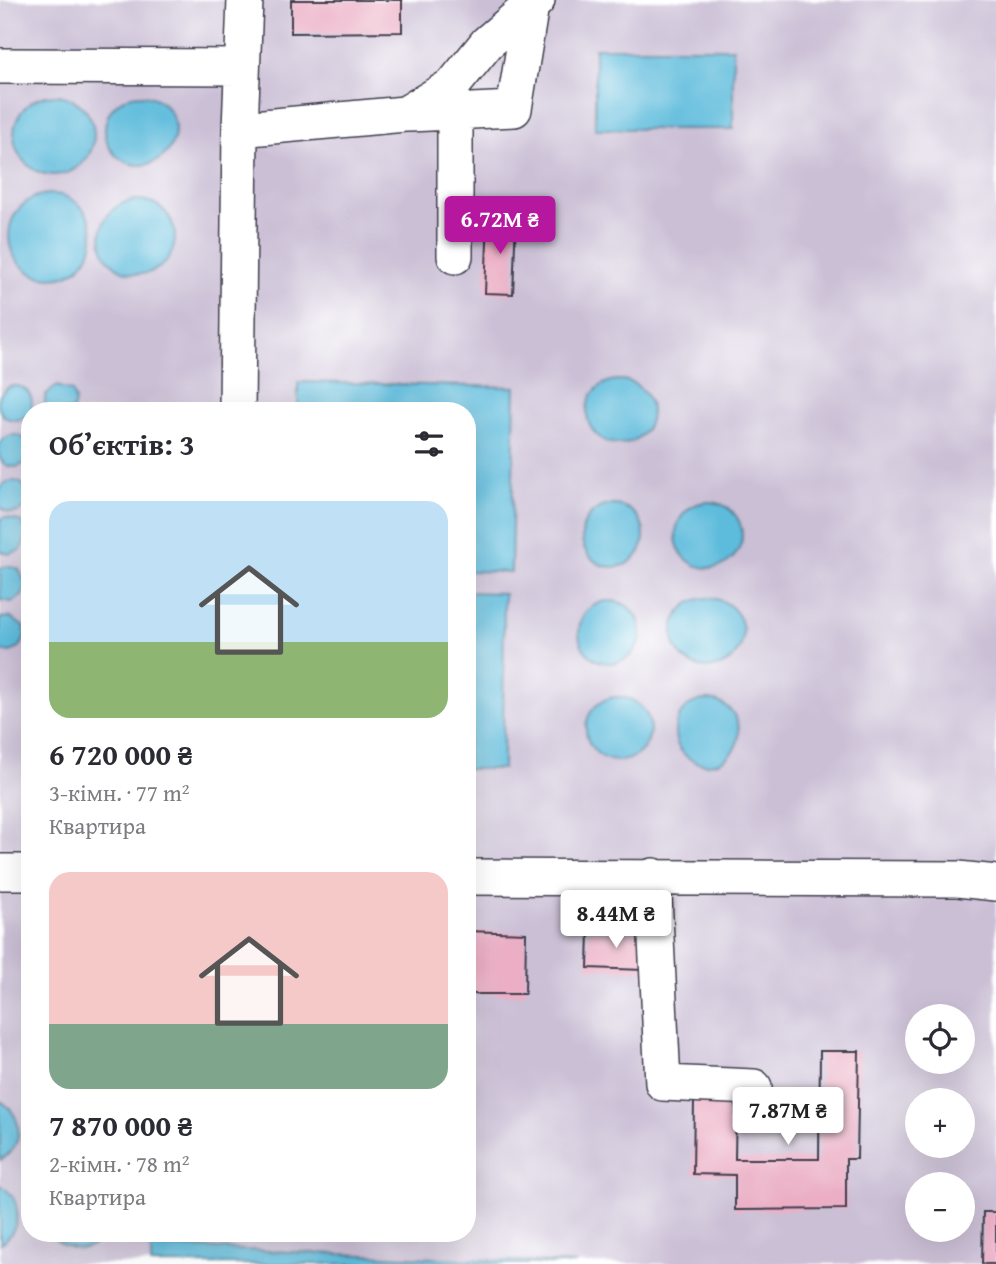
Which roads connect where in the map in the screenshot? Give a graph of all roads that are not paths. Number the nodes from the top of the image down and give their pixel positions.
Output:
1 (245, 0) edge
2 (534, 3) edge
3 (0, 66) edge
4 (242, 67) junction
5 (454, 112) junction
6 (405, 114) junction
7 (240, 129) junction
8 (455, 256) dead end
9 (237, 402) edge
10 (0, 872) edge
11 (21, 872) edge
12 (653, 876) junction
13 (476, 877) edge
14 (996, 883) edge
15 (754, 1087) dead end

1 - 4 lane
2 - 5 lane
2 - 6 lane
3 - 4 lane
4 - 7 lane
5 - 6 lane
5 - 8 lane
6 - 7 lane
7 - 9 lane
10 - 11 lane
12 - 13 lane
12 - 14 lane
12 - 15 lane

